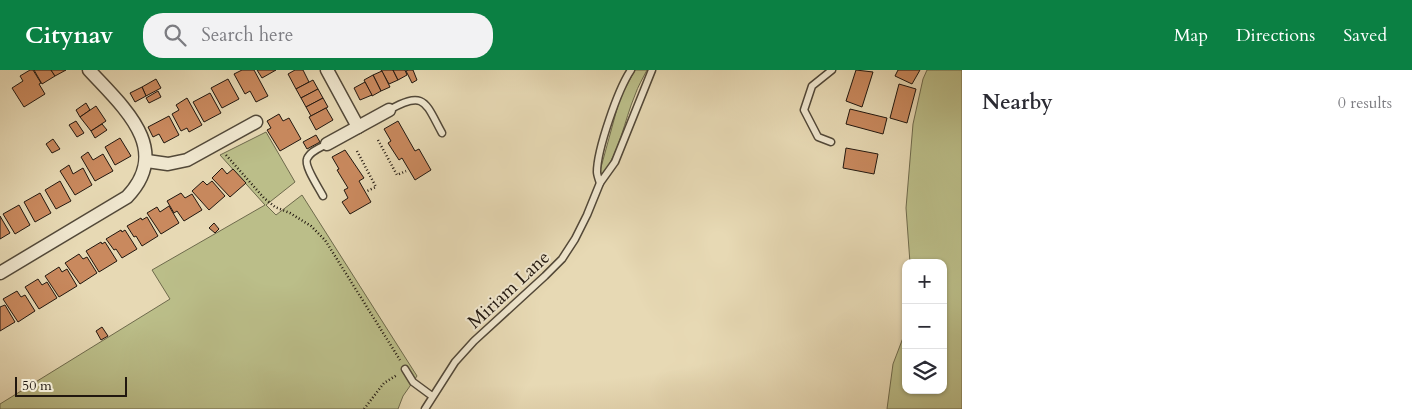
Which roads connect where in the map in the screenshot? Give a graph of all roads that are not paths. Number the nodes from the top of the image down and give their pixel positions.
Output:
1 (89, 70) edge
2 (630, 70) edge
3 (652, 70) edge
4 (832, 70) edge
5 (330, 71) edge
6 (389, 110) joint
7 (256, 122) dead end
8 (358, 127) junction
9 (442, 132) dead end
10 (831, 142) dead end
11 (327, 144) joint
12 (146, 161) junction
13 (600, 183) junction
14 (323, 196) dead end
15 (0, 273) edge
16 (405, 369) road end
17 (432, 396) junction
18 (424, 409) edge

1 - 12 street
2 - 13 lane, Miriam Lane
3 - 13 lane, Miriam Lane
4 - 10 lane
5 - 8 street
6 - 8 street
6 - 9 lane
7 - 12 street
8 - 11 street
11 - 14 lane
12 - 15 street
13 - 17 lane, Miriam Lane
16 - 17 lane
17 - 18 lane, Miriam Lane

